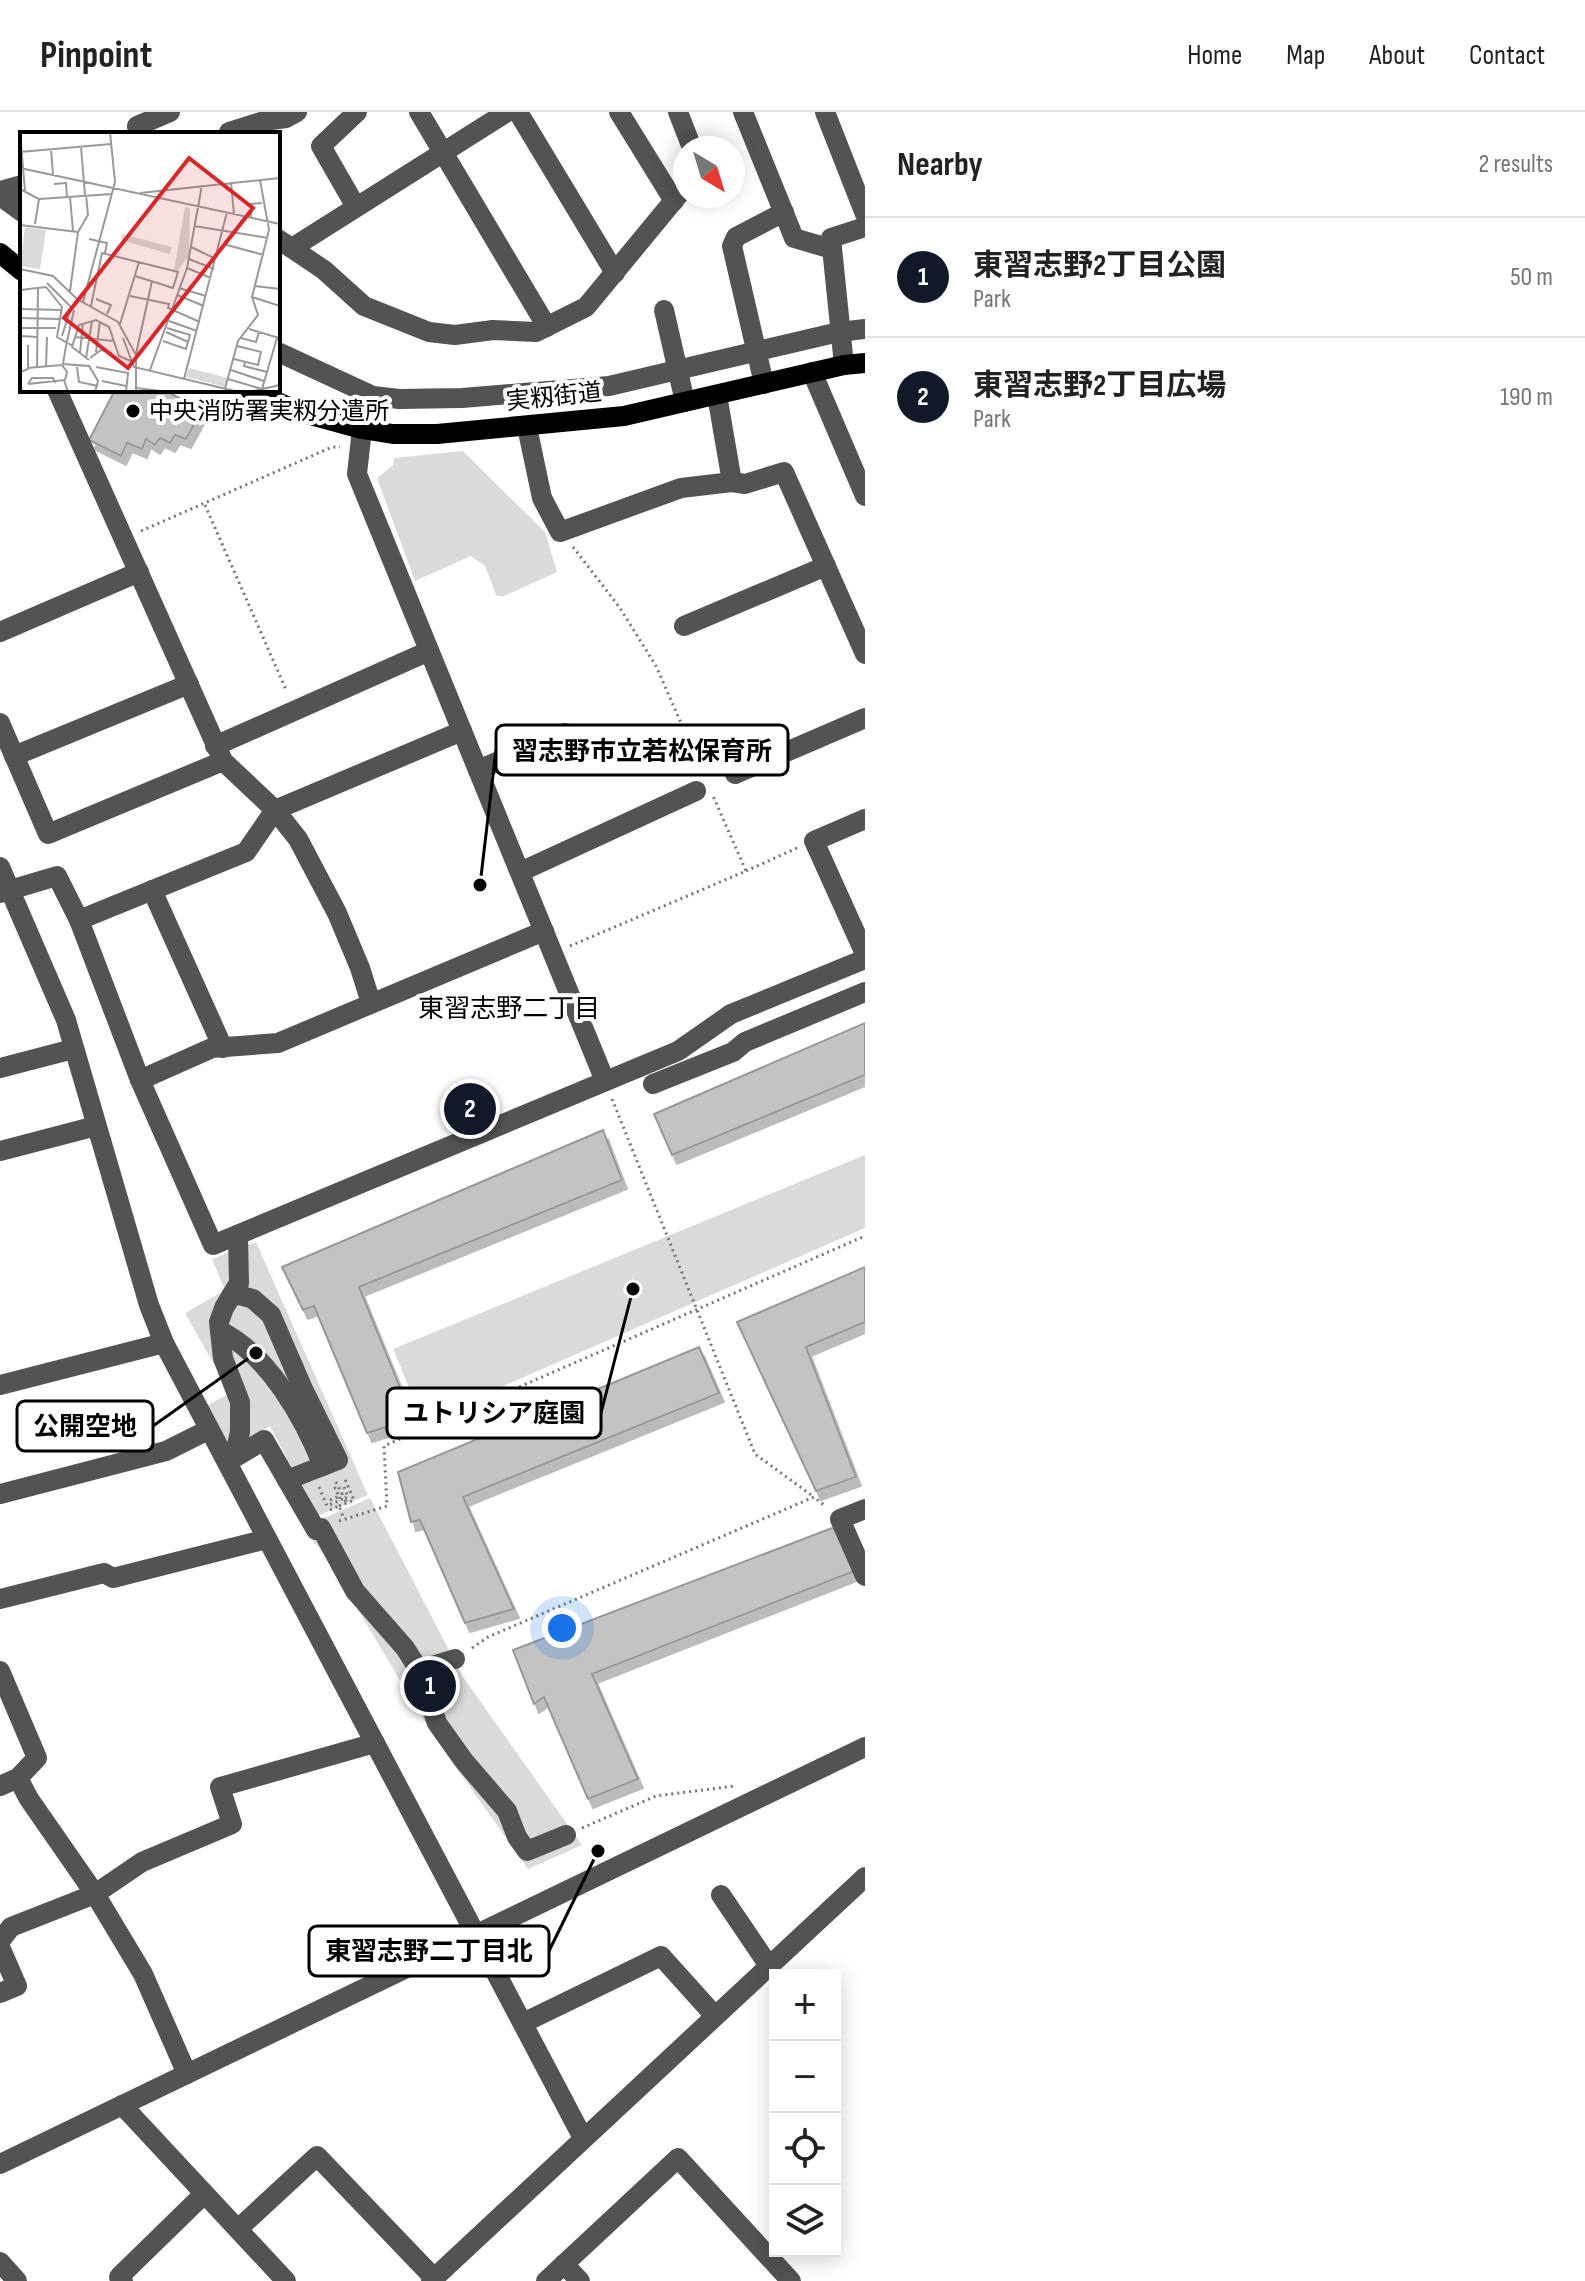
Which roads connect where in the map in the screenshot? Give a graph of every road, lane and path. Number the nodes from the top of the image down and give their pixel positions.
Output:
1 (170, 112) edge
2 (297, 112) edge
3 (357, 112) edge
4 (419, 112) edge
5 (507, 112) edge
6 (518, 112) edge
7 (619, 112) edge
8 (678, 112) edge
9 (743, 112) edge
10 (825, 112) edge
11 (138, 132) edge
12 (229, 132) dead end
13 (687, 136) edge
14 (443, 153) junction
15 (673, 185) edge
16 (20, 186) edge
17 (0, 193) edge
18 (673, 203) edge
19 (356, 207) junction
20 (20, 210) edge
21 (784, 212) junction
22 (865, 214) edge
23 (865, 227) edge
24 (285, 244) edge
25 (832, 249) junction
26 (0, 253) edge
27 (20, 272) edge
28 (615, 273) junction
29 (664, 310) dead end
30 (547, 327) junction
31 (865, 329) edge
32 (839, 332) junction
33 (757, 352) junction
34 (280, 353) edge
35 (855, 364) edge
36 (678, 371) junction
37 (812, 372) junction
38 (764, 384) junction
39 (58, 392) edge
40 (255, 392) edge
41 (717, 395) junction
42 (685, 402) junction
43 (527, 427) junction
44 (361, 439) junction
45 (732, 482) junction
46 (865, 496) edge
47 (204, 503) junction
48 (560, 532) junction
49 (124, 539) junction
50 (826, 566) junction
51 (139, 572) junction
52 (684, 626) dead end
53 (0, 632) edge
54 (429, 651) junction
55 (865, 654) edge
56 (189, 684) junction
57 (295, 710) junction
58 (865, 718) edge
59 (0, 723) edge
60 (462, 731) junction
61 (565, 733) dead end
62 (219, 753) junction
63 (14, 756) junction
64 (478, 770) junction
65 (735, 774) dead end
66 (696, 791) dead end
67 (275, 810) junction
68 (865, 819) edge
69 (814, 841) junction
70 (0, 867) edge
71 (746, 871) junction
72 (520, 872) junction
73 (152, 890) junction
74 (5, 892) edge
75 (79, 920) junction
76 (544, 931) junction
77 (553, 953) junction
78 (865, 956) edge
79 (865, 992) edge
80 (371, 1003) junction
81 (223, 1048) junction
82 (73, 1049) junction
83 (0, 1068) edge
84 (140, 1080) junction
85 (605, 1081) junction
86 (653, 1084) dead end
87 (96, 1126) junction
88 (0, 1151) edge
89 (238, 1235) junction
90 (865, 1236) edge
91 (231, 1296) junction
92 (696, 1309) junction
93 (220, 1331) junction
94 (164, 1343) junction
95 (0, 1385) edge
96 (208, 1430) junction
97 (327, 1476) junction
98 (287, 1480) junction
99 (331, 1490) dead end
100 (0, 1494) edge
101 (814, 1497) junction
102 (342, 1499) junction
103 (330, 1500) dead end
104 (339, 1506) junction
105 (865, 1509) edge
106 (344, 1519) junction
107 (840, 1519) junction
108 (321, 1528) junction
109 (267, 1539) junction
110 (865, 1576) edge
111 (0, 1599) edge
112 (444, 1661) joint
113 (419, 1670) junction
114 (0, 1671) edge
115 (375, 1743) junction
116 (865, 1747) edge
117 (9, 1782) edge
118 (735, 1786) dead end
119 (566, 1835) joint
120 (865, 1877) edge
121 (95, 1894) junction
122 (721, 1895) dead end
123 (475, 1932) junction
124 (0, 1944) edge
125 (769, 1966) junction
126 (0, 1993) edge
127 (715, 2016) junction
128 (523, 2023) junction
129 (187, 2074) junction
130 (122, 2105) junction
131 (583, 2138) junction
132 (0, 2164) edge
133 (204, 2194) junction
134 (238, 2229) junction
135 (0, 2262) edge
136 (564, 2264) junction
137 (275, 2277) edge
138 (784, 2278) edge
139 (432, 2280) edge
140 (17, 2281) edge
141 (123, 2281) edge
142 (546, 2281) edge
143 (580, 2281) edge

1 - 11 street
2 - 12 street
3 - 19 street
4 - 14 street
5 - 14 street
6 - 28 street
7 - 15 street
8 - 13 street
9 - 21 street
10 - 22 street
14 - 19 street
14 - 30 street
16 - 17 street
17 - 20 street
18 - 28 street
19 - 24 street
21 - 25 street
21 - 33 street
23 - 25 street
24 - 30 street
25 - 32 street
26 - 27 main road
28 - 30 street
29 - 36 street
31 - 32 street
32 - 33 street
32 - 35 street
33 - 36 street
33 - 38 street
34 - 36 street
35 - 37 main road, 実籾街道
36 - 42 street
37 - 38 main road, 実籾街道
37 - 46 street
38 - 41 main road, 実籾街道
39 - 49 street
40 - 44 main road, 実籾街道
41 - 42 main road, 実籾街道
41 - 45 street
42 - 43 main road, 実籾街道
43 - 44 main road, 実籾街道
43 - 48 street
44 - 47 path
44 - 54 street
45 - 48 street
45 - 50 street
47 - 49 path
47 - 57 path
48 - 71 path
49 - 51 street
50 - 52 street
50 - 55 street
51 - 53 street
51 - 56 street
54 - 57 street
54 - 60 street
56 - 62 street
56 - 63 street
57 - 62 street
58 - 65 street
59 - 63 street
60 - 64 street
60 - 67 street
61 - 64 street
62 - 63 street
62 - 67 street
64 - 72 street
66 - 72 street
67 - 73 street
67 - 80 street
68 - 69 street
69 - 71 path
69 - 78 street
70 - 74 street
71 - 77 path
72 - 76 street
73 - 75 street
73 - 81 street
74 - 75 street
74 - 82 street
75 - 84 street
76 - 77 street
76 - 80 street
77 - 85 street
78 - 85 street
79 - 86 street
80 - 81 street
81 - 84 street
82 - 83 street
82 - 87 street
84 - 89 street
85 - 89 street
85 - 92 path
87 - 88 street
87 - 94 street
89 - 91 street
90 - 92 path
91 - 93 street
91 - 97 street
92 - 101 path
92 - 106 path
93 - 97 street
93 - 98 street
94 - 95 street
94 - 96 street
96 - 100 street
96 - 109 street
97 - 98 street
97 - 102 path
97 - 102 path
97 - 102 path
97 - 102 path
97 - 104 path
98 - 108 street
99 - 102 path
101 - 107 path
101 - 112 path
102 - 103 path
102 - 104 path
104 - 106 path
105 - 107 street
106 - 108 path
107 - 110 street
108 - 113 street
109 - 111 street
109 - 115 street
112 - 113 street
113 - 119 street
114 - 117 street
115 - 121 street
115 - 123 street
116 - 123 street
117 - 121 street
118 - 119 path
120 - 125 street
121 - 124 street
121 - 129 street
122 - 125 street
123 - 128 street
123 - 129 street
124 - 126 street
125 - 127 street
127 - 128 street
127 - 131 street
128 - 131 street
129 - 130 street
130 - 132 street
130 - 133 street
131 - 139 street
133 - 134 street
133 - 141 street
134 - 137 street
134 - 139 street
135 - 140 street
136 - 138 street
136 - 142 street
136 - 143 street

